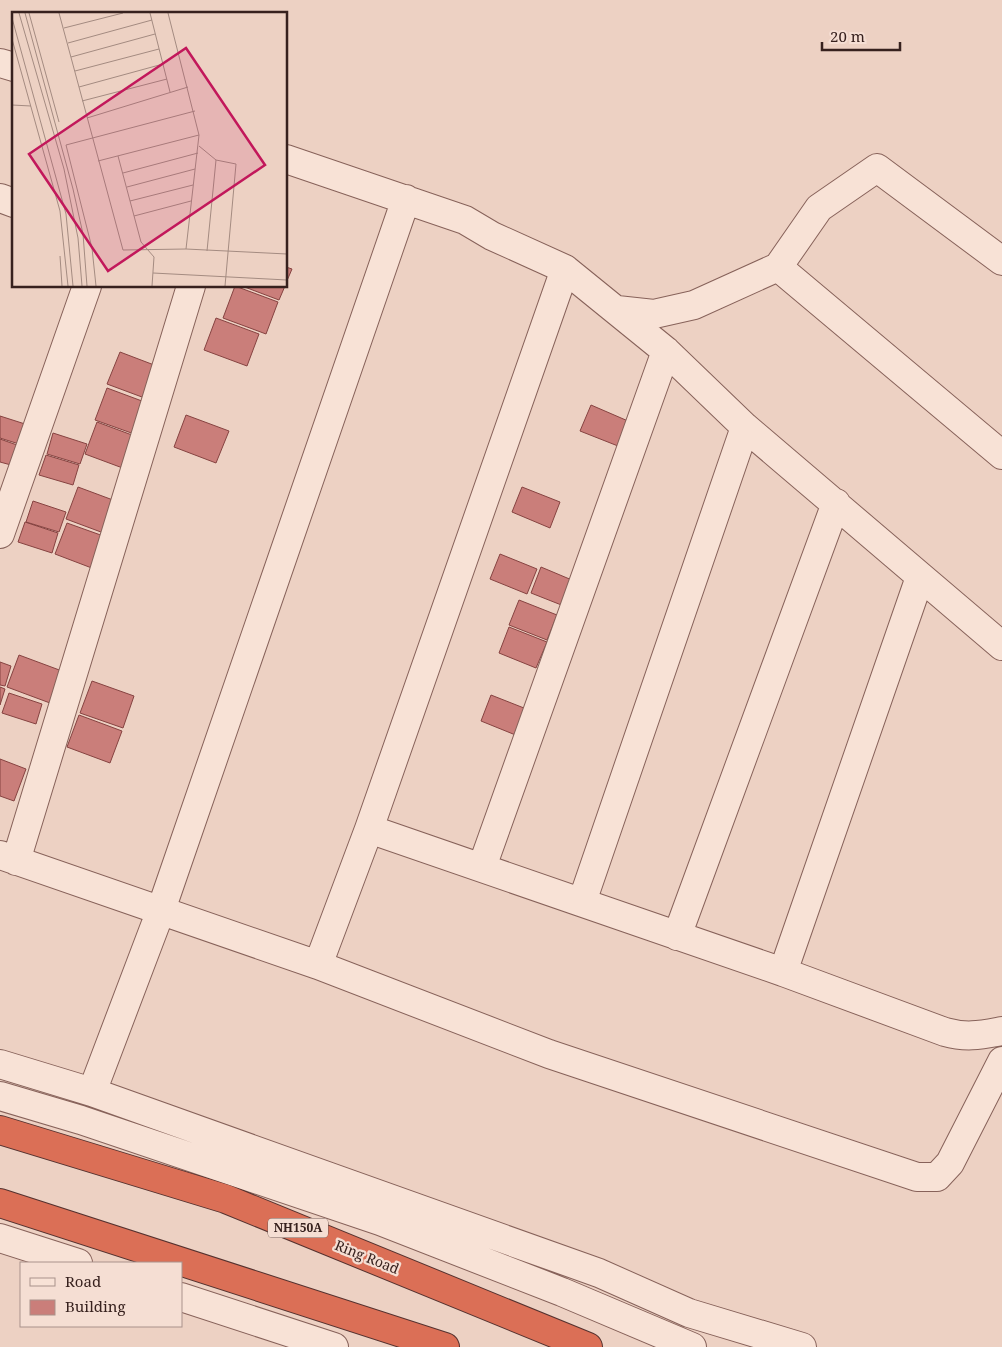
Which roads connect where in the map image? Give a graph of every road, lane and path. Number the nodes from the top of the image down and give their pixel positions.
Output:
1 (0, 63) edge
2 (12, 67) edge
3 (288, 160) edge
4 (406, 199) junction
5 (1002, 261) edge
6 (778, 267) junction
7 (565, 269) junction
8 (86, 288) edge
9 (190, 288) edge
10 (617, 310) junction
11 (666, 350) junction
12 (745, 427) junction
13 (1002, 455) edge
14 (836, 504) junction
15 (0, 534) edge
16 (920, 577) junction
17 (1002, 646) edge
18 (369, 829) junction
19 (8, 858) edge
20 (482, 866) junction
21 (582, 902) junction
22 (160, 910) junction
23 (677, 936) junction
24 (318, 965) junction
25 (783, 972) junction
26 (1002, 1031) edge
27 (1002, 1061) edge
28 (0, 1064) edge
29 (92, 1092) junction
30 (0, 1096) edge
31 (0, 1130) edge
32 (0, 1203) edge
33 (0, 1238) edge
34 (75, 1262) edge
35 (182, 1297) edge
36 (334, 1347) edge
37 (445, 1347) edge
38 (588, 1347) edge
39 (692, 1347) edge
40 (802, 1347) edge

1 - 2 street
3 - 4 street
4 - 7 street
4 - 22 street
5 - 6 street
6 - 10 street
6 - 13 street
7 - 10 street
7 - 18 street
8 - 15 street
9 - 19 street
10 - 11 street
11 - 12 street
11 - 20 street
12 - 14 street
12 - 21 street
14 - 16 street
14 - 23 street
16 - 17 street
16 - 25 street
18 - 20 street
18 - 24 street
19 - 22 street
20 - 21 street
21 - 23 street
22 - 24 street
22 - 29 street
23 - 25 street
24 - 27 street
25 - 26 street
28 - 29 street
29 - 40 street
30 - 39 street
31 - 38 highway, Ring Road / NH150A
32 - 37 highway
33 - 34 street
35 - 36 street

